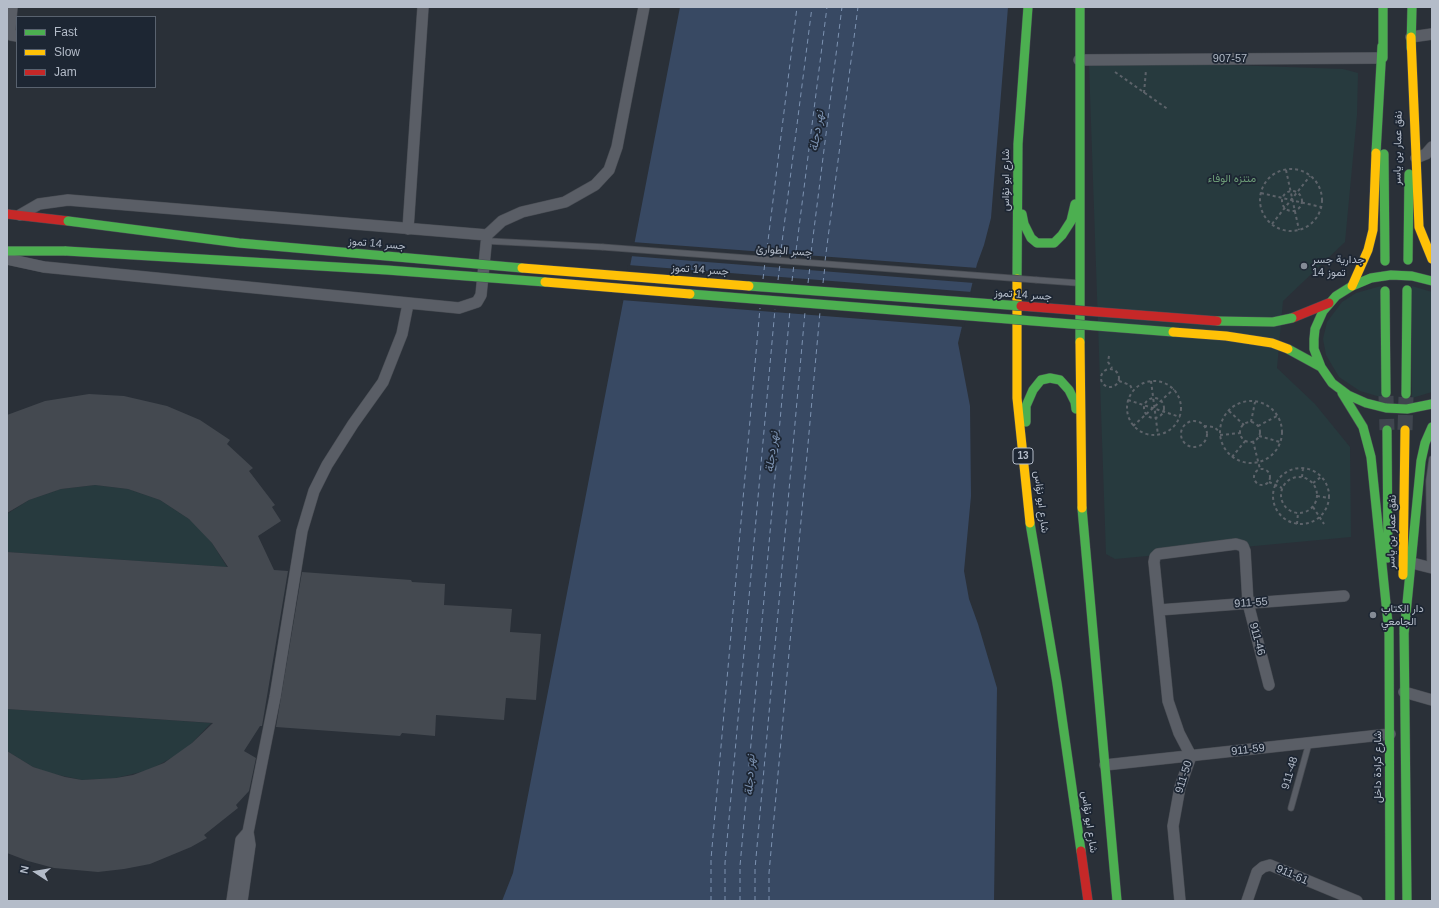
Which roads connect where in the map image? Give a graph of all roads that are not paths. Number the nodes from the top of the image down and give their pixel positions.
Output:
1 (12, 7) edge
2 (423, 7) edge
3 (644, 7) edge
4 (1028, 7) edge
5 (1080, 7) edge
6 (1383, 7) edge
7 (1412, 7) edge
8 (9, 20) edge
9 (1432, 34) edge
10 (16, 36) edge
11 (1412, 37) junction
12 (1382, 46) junction
13 (1380, 58) junction
14 (1079, 60) junction
15 (1079, 131) junction
16 (1018, 144) junction
17 (1432, 147) edge
18 (1416, 158) junction
19 (7, 214) edge
20 (20, 215) junction
21 (408, 229) junction
22 (487, 238) junction
23 (7, 251) edge
24 (7, 259) edge
25 (1432, 259) edge
26 (1408, 260) dead end
27 (1385, 261) dead end
28 (1432, 281) edge
29 (1080, 283) junction
30 (1352, 286) junction
31 (1408, 290) dead end
32 (1385, 291) dead end
33 (1329, 303) junction
34 (408, 304) junction
35 (1321, 367) junction
36 (1340, 389) junction
37 (1386, 393) tunnel mouth
38 (1406, 394) tunnel mouth
39 (1432, 404) edge
40 (1432, 427) edge
41 (1387, 430) tunnel mouth
42 (1405, 430) tunnel mouth
43 (1432, 459) edge
44 (1080, 463) junction
45 (1028, 509) junction
46 (1243, 546) joint
47 (1412, 563) junction
48 (1431, 568) edge
49 (1344, 596) dead end
50 (1248, 603) junction
51 (1159, 610) junction
52 (1389, 633) junction
53 (1404, 634) junction
54 (1269, 685) dead end
55 (1404, 692) junction
56 (1432, 700) edge
57 (1390, 734) junction
58 (1309, 743) junction
59 (1191, 756) junction
60 (1105, 765) junction
61 (1290, 808) dead end
62 (248, 832) junction
63 (232, 901) edge
64 (242, 901) edge
65 (1088, 901) edge
66 (1117, 901) edge
67 (1180, 901) edge
68 (1247, 901) edge
69 (1357, 901) edge
70 (1390, 901) edge
71 (1407, 901) edge

1 - 8 street
2 - 21 street
3 - 22 street
4 - 16 main road, شارع ابو نؤاس / 13
5 - 14 main road, شارع ابو نؤاس
6 - 12 main road
7 - 11 main road
8 - 10 street
9 - 11 street
11 - 18 main road
11 - 26 main road, نفق عمار بن ياسر
12 - 13 main road
12 - 27 main road, نفق عمار بن ياسر
13 - 14 street, 907-57
13 - 30 main road
14 - 15 main road, شارع ابو نؤاس
15 - 16 main road
15 - 29 main road, شارع ابو نؤاس
16 - 45 main road, شارع ابو نؤاس / 13
17 - 18 street
18 - 25 main road
19 - 20 main road, جسر 14 تموز
20 - 21 street
20 - 33 main road, جسر 14 تموز, bridge
21 - 22 street
22 - 29 lane, جسر الطوارئ, bridge
22 - 34 street
23 - 35 main road, bridge
24 - 34 street
28 - 30 main road
29 - 44 main road, شارع ابو نؤاس
30 - 33 main road
31 - 38 main road
32 - 37 main road
33 - 35 main road
34 - 62 street
35 - 36 main road
36 - 39 main road
36 - 52 main road
40 - 47 main road
41 - 52 main road, نفق عمار بن ياسر
42 - 53 main road, نفق عمار بن ياسر
43 - 48 lane
44 - 45 main road
44 - 60 main road, شارع ابو نؤاس
45 - 65 main road, شارع ابو نؤاس / 13
46 - 50 street, 911-46
46 - 51 street, 911-50
47 - 48 street
47 - 53 main road
49 - 50 street, 911-55
50 - 51 street, 911-55
50 - 54 street, 911-46
51 - 59 street, 911-50
52 - 57 main road, شارع كرادة داخل
53 - 55 main road
55 - 56 street
55 - 71 main road
57 - 58 street, 911-59
57 - 70 main road, شارع كرادة داخل
58 - 59 street, 911-59
58 - 61 lane, 911-48
59 - 60 street, 911-59
59 - 67 street, 911-50
60 - 66 main road, شارع ابو نؤاس
62 - 63 street
62 - 64 street
68 - 69 street, 911-61

